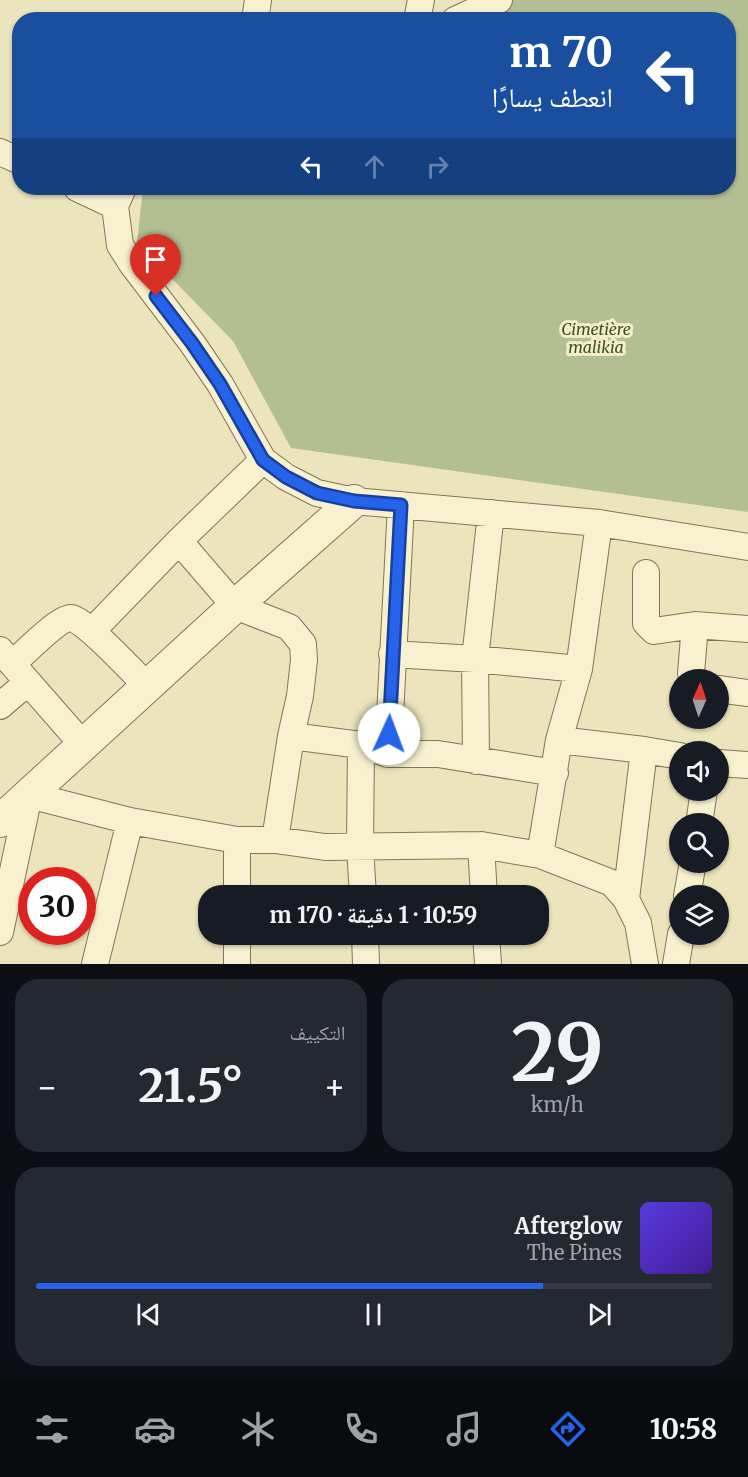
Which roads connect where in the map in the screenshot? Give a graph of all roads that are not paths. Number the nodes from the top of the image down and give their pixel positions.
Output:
1 (499, 0) edge
2 (473, 12) edge
3 (119, 197) edge
4 (263, 460) junction
5 (354, 501) junction
6 (401, 505) junction
7 (491, 513) junction
8 (599, 523) junction
9 (179, 541) junction
10 (748, 547) edge
11 (646, 573) dead end
12 (235, 606) junction
13 (695, 625) junction
14 (748, 629) edge
15 (92, 631) junction
16 (392, 654) junction
17 (475, 659) junction
18 (14, 665) edge
19 (579, 669) junction
20 (691, 669) edge
21 (148, 687) junction
22 (729, 690) edge
23 (748, 693) edge
24 (0, 706) edge
25 (291, 736) junction
26 (559, 740) junction
27 (360, 745) junction
28 (84, 746) junction
29 (644, 750) junction
30 (388, 754) junction
31 (669, 754) edge
32 (477, 761) junction
33 (729, 764) edge
34 (748, 765) edge
35 (555, 773) junction
36 (29, 795) junction
37 (0, 821) edge
38 (130, 821) junction
39 (237, 840) junction
40 (275, 840) junction
41 (481, 844) junction
42 (360, 847) junction
43 (540, 855) junction
44 (237, 885) edge
45 (362, 885) edge
46 (483, 885) edge
47 (626, 898) junction
48 (0, 932) edge
49 (237, 945) edge
50 (365, 945) edge
51 (487, 945) edge
52 (679, 945) edge
53 (95, 964) edge
54 (237, 964) edge
55 (366, 964) edge
56 (488, 964) edge
57 (645, 964) edge
58 (676, 964) edge

1 - 2 street
3 - 4 street
4 - 5 street
4 - 9 street
5 - 6 street
5 - 12 street
6 - 7 street
6 - 16 street
7 - 8 street
7 - 17 street
8 - 10 street
8 - 19 street
9 - 12 street
9 - 15 street
11 - 13 street
12 - 21 street
12 - 25 street
13 - 14 street
13 - 20 street
15 - 18 street
15 - 21 street
16 - 17 street
16 - 30 street
17 - 19 street
17 - 32 street
18 - 24 street
18 - 28 street
19 - 26 street
21 - 28 street
22 - 23 street
25 - 27 street
25 - 40 street
26 - 29 street
26 - 35 street
27 - 30 street
27 - 42 street
28 - 36 street
29 - 31 street
29 - 47 street
30 - 32 street
32 - 35 street
33 - 34 street
35 - 43 street
36 - 37 street
36 - 38 street
36 - 48 street
38 - 39 street
38 - 53 street
39 - 40 street
39 - 44 street
40 - 42 street
41 - 42 street
41 - 43 street
41 - 46 street
42 - 45 street
43 - 47 street
47 - 57 street
49 - 54 street
50 - 55 street
51 - 56 street
52 - 58 street

